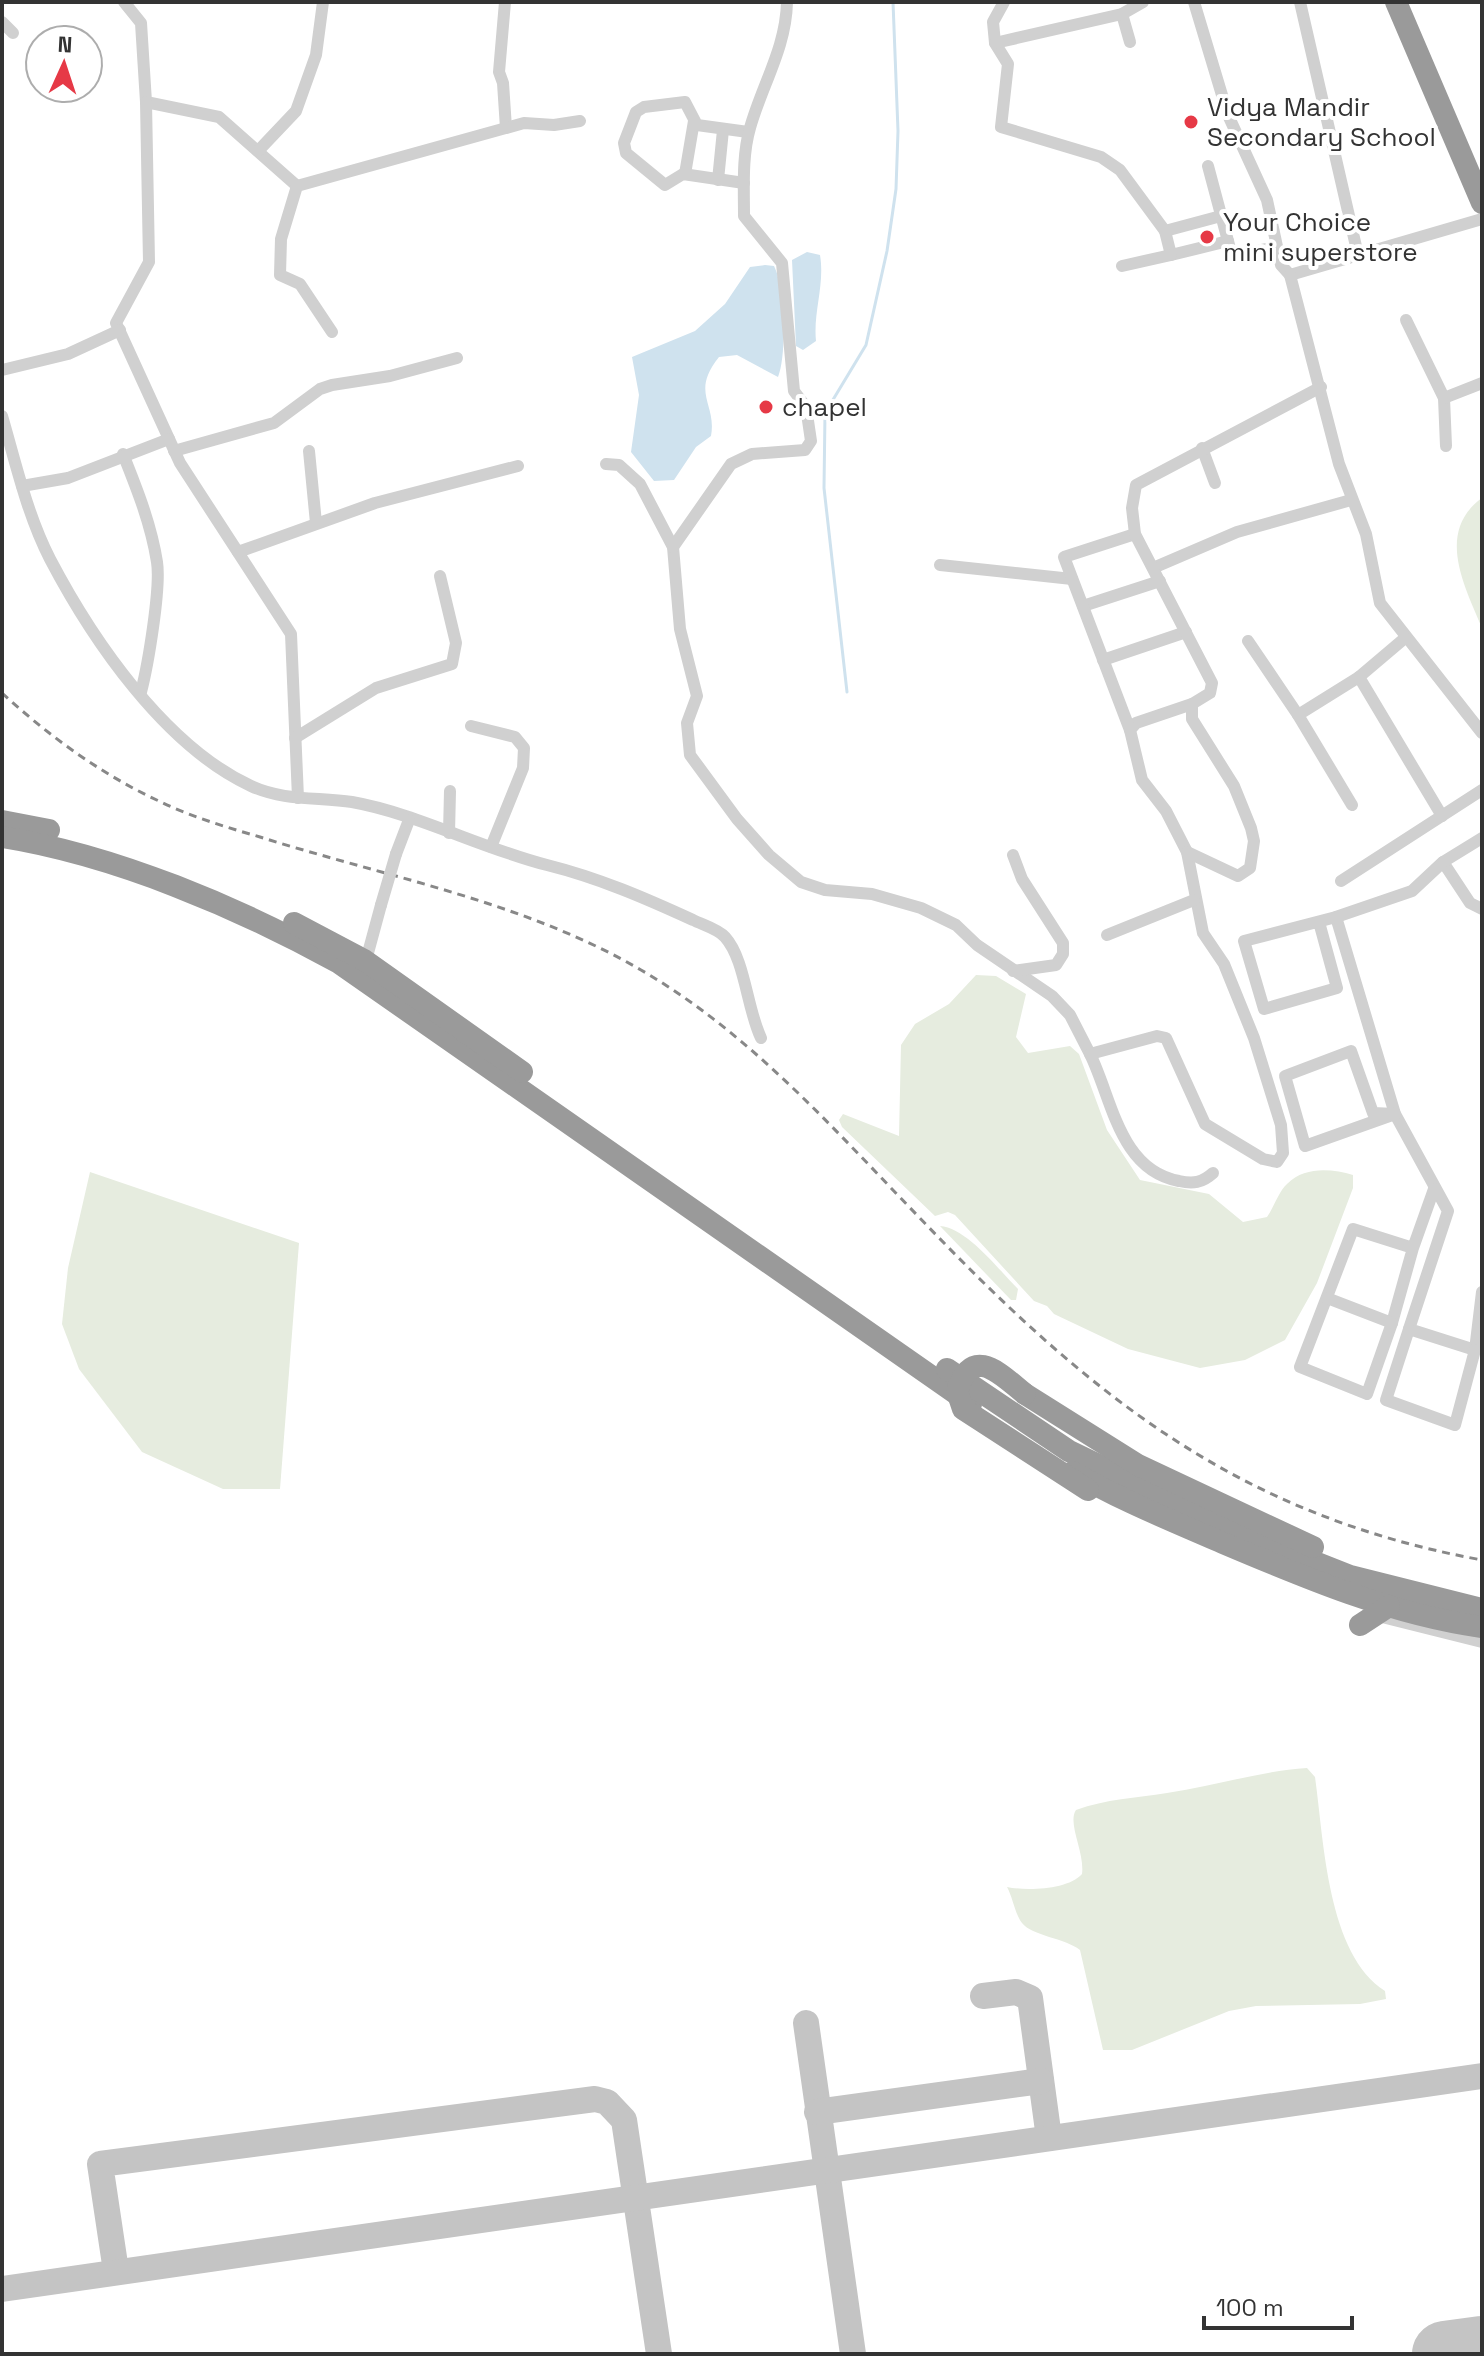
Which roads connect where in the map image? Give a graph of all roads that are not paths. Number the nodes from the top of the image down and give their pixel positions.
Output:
1 (124, 2) edge
2 (323, 2) edge
3 (505, 2) edge
4 (787, 2) edge
5 (1004, 2) edge
6 (1143, 2) edge
7 (1194, 2) edge
8 (1300, 2) edge
9 (1406, 3) edge
10 (1122, 14) junction
11 (2, 22) edge
12 (13, 33) dead end
13 (1130, 42) dead end
14 (995, 43) junction
15 (146, 102) junction
16 (580, 121) dead end
17 (694, 121) junction
18 (506, 128) junction
19 (723, 130) junction
20 (748, 132) junction
21 (258, 151) junction
22 (1208, 166) dead end
23 (1482, 168) edge
24 (685, 174) junction
25 (718, 180) junction
26 (744, 183) junction
27 (297, 186) junction
28 (1482, 203) edge
29 (1221, 216) junction
30 (1482, 219) edge
31 (1165, 231) junction
32 (1228, 241) junction
33 (1276, 247) junction
34 (1171, 255) junction
35 (1358, 255) junction
36 (1122, 266) dead end
37 (1290, 275) junction
38 (1406, 320) dead end
39 (120, 330) junction
40 (332, 332) dead end
41 (457, 358) dead end
42 (2, 370) edge
43 (1482, 383) edge
44 (1321, 387) junction
45 (1444, 398) junction
46 (2, 416) edge
47 (171, 445) junction
48 (1446, 446) dead end
49 (1202, 448) junction
50 (309, 451) dead end
51 (123, 454) junction
52 (606, 464) dead end
53 (518, 466) dead end
54 (1215, 483) dead end
55 (22, 486) junction
56 (1351, 500) junction
57 (316, 523) junction
58 (1135, 534) junction
59 (673, 547) junction
60 (238, 552) junction
61 (940, 565) dead end
62 (1153, 568) junction
63 (440, 576) dead end
64 (1072, 579) junction
65 (1160, 581) junction
66 (1083, 606) junction
67 (1186, 632) junction
68 (1405, 638) junction
69 (1248, 641) dead end
70 (1103, 660) junction
71 (1359, 677) junction
72 (141, 692) junction
73 (1192, 704) junction
74 (1298, 715) junction
75 (471, 726) dead end
76 (1130, 730) junction
77 (1482, 733) edge
78 (295, 738) junction
79 (1482, 790) edge
80 (450, 791) dead end
81 (298, 798) junction
82 (1352, 805) dead end
83 (1442, 816) junction
84 (409, 820) junction
85 (2, 821) edge
86 (449, 833) junction
87 (2, 837) edge
88 (1482, 838) edge
89 (491, 847) junction
90 (1187, 852) junction
91 (1013, 855) dead end
92 (1443, 862) junction
93 (1341, 881) dead end
94 (1194, 900) junction
95 (1482, 909) edge
96 (1336, 917) junction
97 (1319, 922) junction
98 (1107, 935) dead end
99 (365, 971) junction
100 (1013, 971) junction
101 (761, 1038) dead end
102 (1090, 1054) junction
103 (1395, 1114) junction
104 (1213, 1173) dead end
105 (1434, 1189) junction
106 (1413, 1248) junction
107 (1482, 1292) edge
108 (1327, 1298) junction
109 (1392, 1323) junction
110 (1409, 1329) junction
111 (1475, 1350) junction
112 (1376, 1608) junction
113 (1482, 1609) edge
114 (1482, 1627) edge
115 (1482, 1642) edge

1 - 15 street
2 - 21 street
3 - 18 street
4 - 20 street
5 - 14 street
6 - 10 street
7 - 33 street
8 - 35 street
9 - 23 highway
9 - 28 highway
10 - 13 street
10 - 14 street
11 - 12 street
14 - 31 street
15 - 21 street
15 - 39 street
16 - 18 street
17 - 19 street
17 - 24 street
17 - 24 street
18 - 27 street
19 - 20 street
19 - 25 street
20 - 26 street
21 - 27 street
22 - 29 street
24 - 25 street
25 - 26 street
26 - 59 street
27 - 40 street
29 - 31 street
29 - 32 street
30 - 35 street
31 - 34 street
32 - 33 street
32 - 34 street
33 - 37 street
34 - 36 street
35 - 37 street
37 - 44 street
38 - 45 street
39 - 42 street
39 - 47 street
41 - 47 street
43 - 45 street
44 - 49 street
44 - 56 street
45 - 48 street
46 - 55 street
47 - 51 street
47 - 60 street
49 - 54 street
49 - 58 street
50 - 57 street
51 - 55 street
51 - 72 street
52 - 59 street
53 - 57 street
55 - 72 street
56 - 62 street
56 - 68 street
57 - 60 street
58 - 62 street
58 - 64 street
59 - 100 street
60 - 78 street
61 - 64 street
62 - 65 street
63 - 78 street
64 - 66 street
65 - 66 street
65 - 67 street
66 - 70 street
67 - 70 street
67 - 73 street
68 - 71 street
68 - 77 street
69 - 74 street
70 - 76 street
71 - 74 street
71 - 83 street
72 - 81 street
73 - 76 street
73 - 90 street
74 - 82 street
75 - 89 street
76 - 90 street
78 - 81 street
79 - 83 street
80 - 86 street
81 - 84 street
83 - 93 street
84 - 86 street
84 - 99 street, bridge
85 - 99 highway
86 - 89 street
87 - 99 highway
88 - 92 street
89 - 101 street
90 - 94 street
91 - 100 street
92 - 95 street
92 - 96 street
94 - 98 street
94 - 102 street
96 - 97 street
96 - 103 street
97 - 97 street
99 - 112 highway
100 - 102 street
102 - 104 street
103 - 103 street
103 - 105 street
105 - 106 street
105 - 110 street
106 - 108 street
106 - 109 street
107 - 111 street
108 - 109 street
108 - 109 street
110 - 111 street
110 - 111 street
112 - 112 highway, bridge
112 - 113 highway
112 - 114 highway
112 - 115 street

